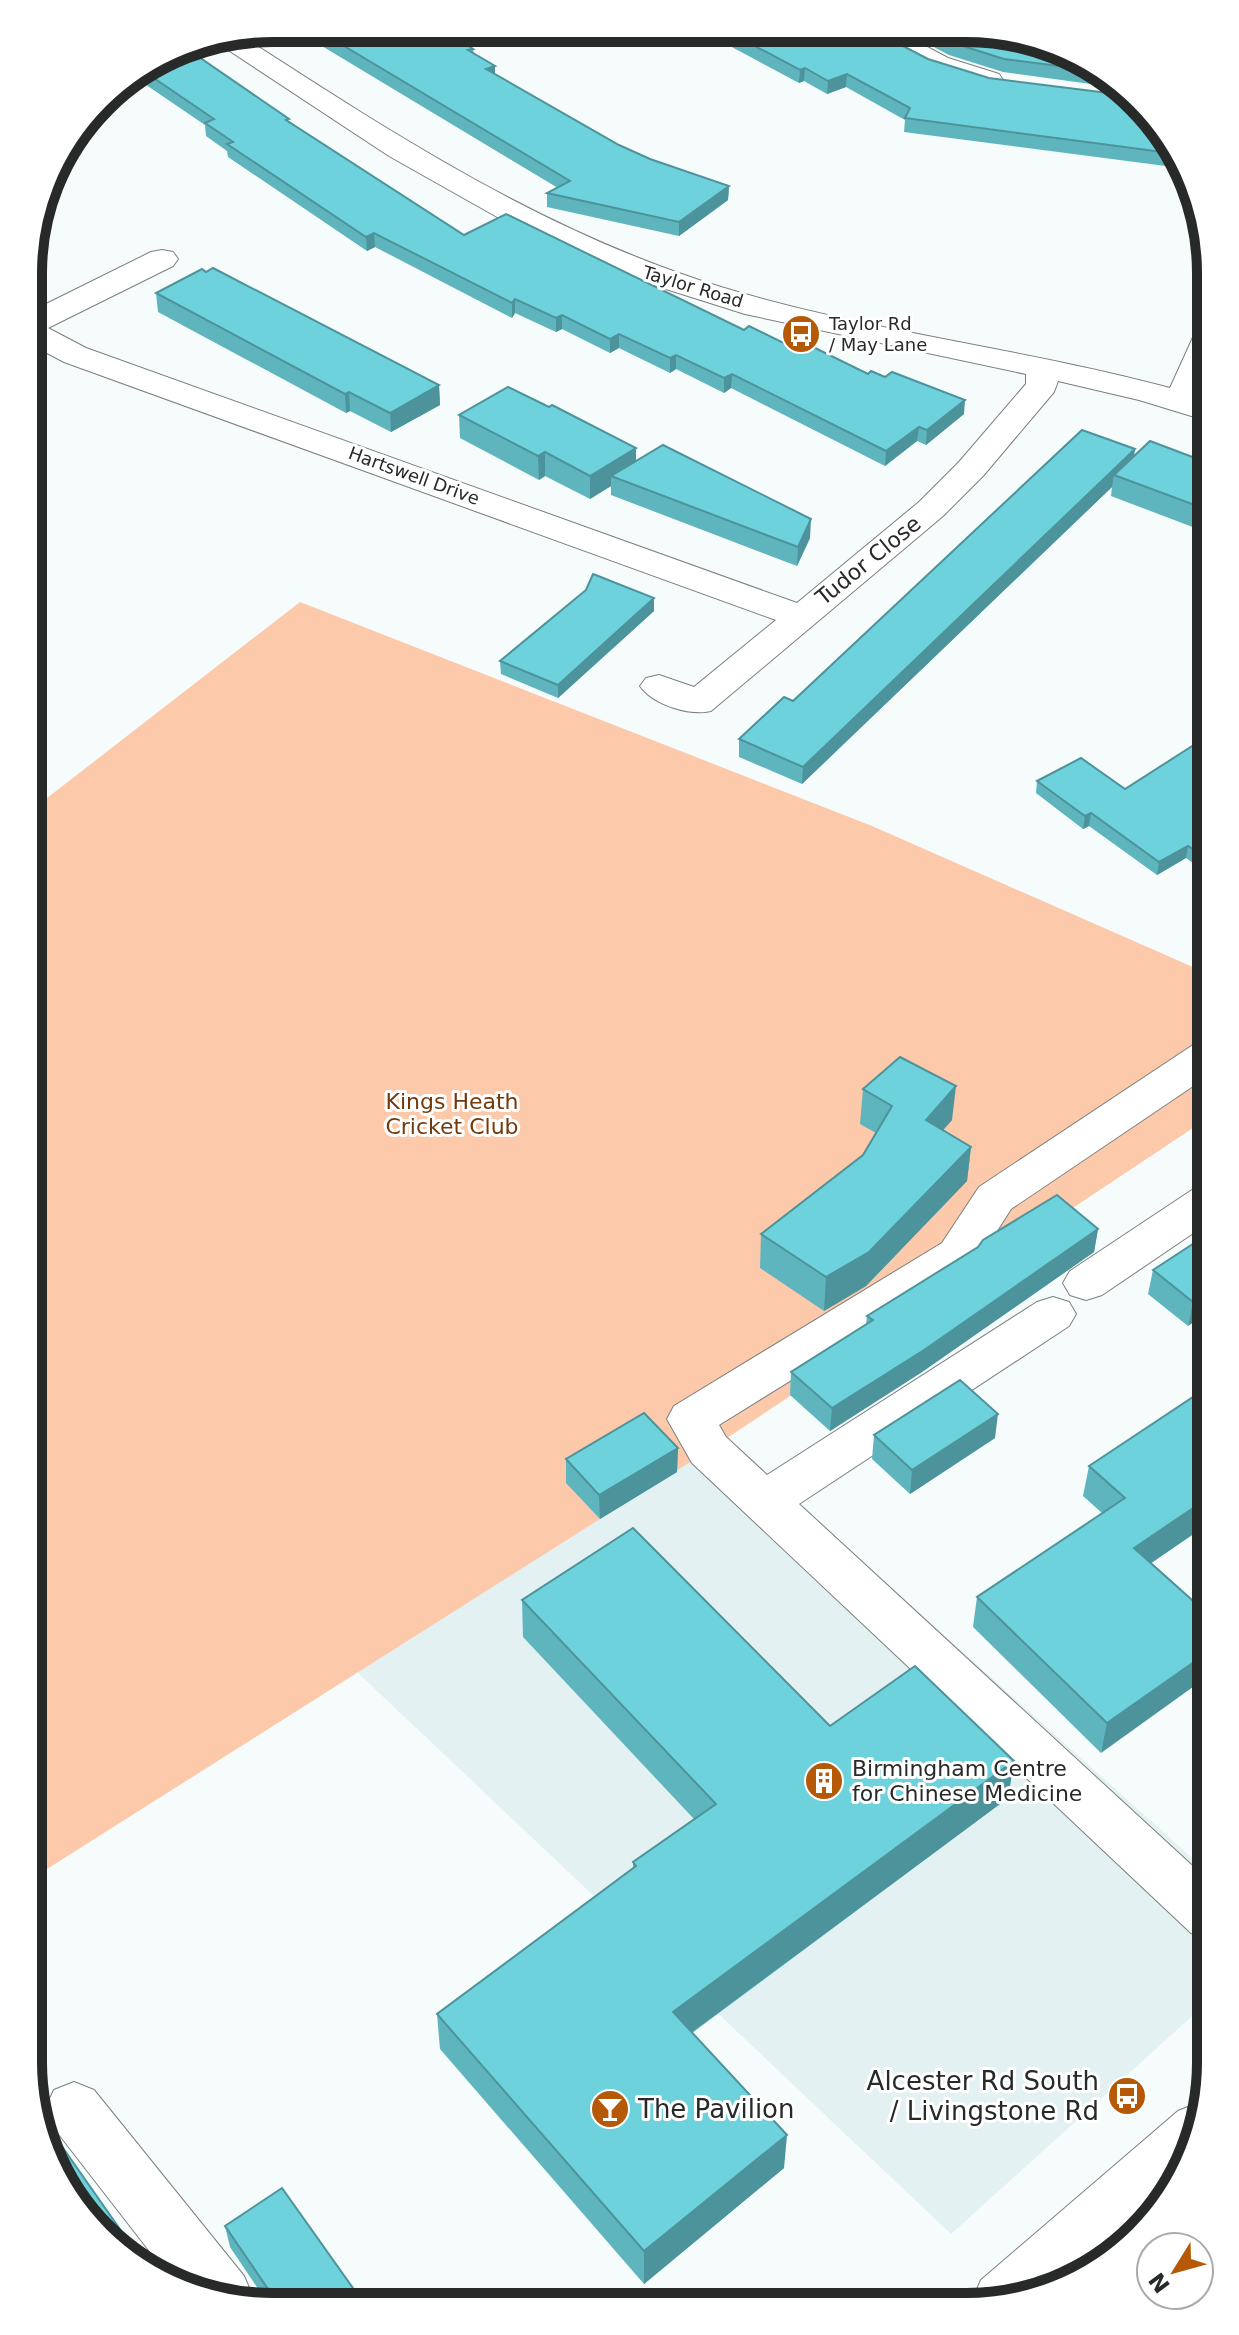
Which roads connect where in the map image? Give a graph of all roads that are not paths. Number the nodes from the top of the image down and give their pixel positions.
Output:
1 (897, 42) edge
2 (237, 45) edge
3 (1014, 85) edge
4 (162, 259) dead end
5 (42, 318) edge
6 (42, 337) edge
7 (1042, 367) junction
8 (1196, 406) edge
9 (800, 616) junction
10 (659, 686) dead end
11 (1197, 1062) edge
12 (1197, 1208) edge
13 (1086, 1283) dead end
14 (1053, 1314) dead end
15 (765, 1501) junction
16 (1197, 1904) edge
17 (74, 2109) dead end
18 (1181, 2145) edge
19 (214, 2285) edge
20 (1019, 2286) edge

1 - 3 main road
2 - 7 main road, Taylor Road
4 - 5 main road
6 - 9 main road, Hartswell Drive
7 - 8 main road, Taylor Road
7 - 9 main road, Tudor Close
9 - 10 main road, Tudor Close
11 - 15 main road
12 - 13 main road
14 - 15 main road
15 - 16 main road
17 - 19 main road
18 - 20 main road

